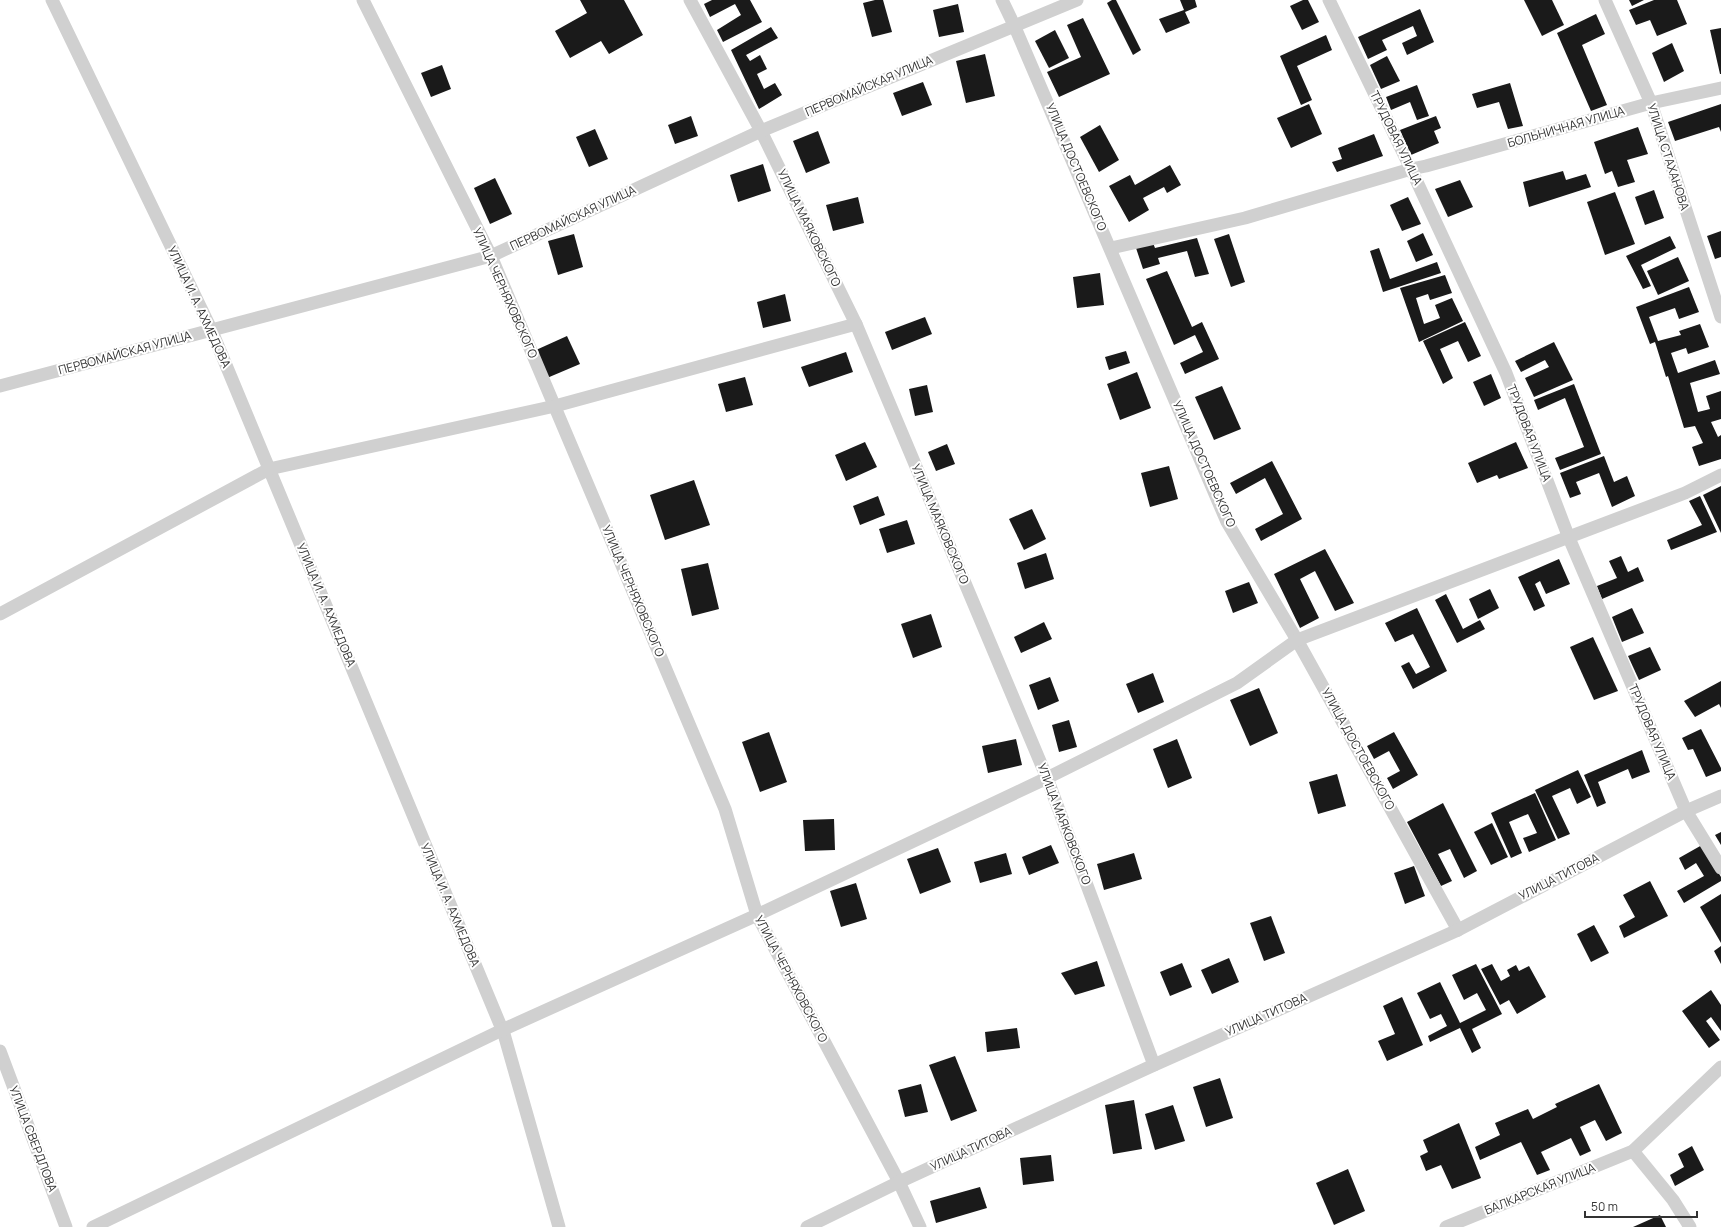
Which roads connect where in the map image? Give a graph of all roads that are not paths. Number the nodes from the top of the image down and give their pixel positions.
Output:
1 (52, 0) edge
2 (363, 0) edge
3 (690, 0) edge
4 (1002, 0) edge
5 (1077, 0) edge
6 (1329, 0) edge
7 (1604, 0) edge
8 (1014, 25) junction
9 (1721, 88) edge
10 (1651, 103) junction
11 (762, 131) junction
12 (1411, 169) junction
13 (1111, 248) junction
14 (491, 256) junction
15 (1721, 317) edge
16 (856, 324) junction
17 (211, 330) junction
18 (0, 386) edge
19 (555, 406) junction
20 (269, 469) junction
21 (1721, 475) edge
22 (1569, 538) junction
23 (0, 614) edge
24 (1297, 640) junction
25 (1047, 778) junction
26 (1721, 796) edge
27 (1686, 811) junction
28 (1721, 868) edge
29 (757, 915) junction
30 (1458, 930) junction
31 (502, 1030) junction
32 (0, 1051) edge
33 (1154, 1065) junction
34 (1721, 1067) edge
35 (1633, 1151) junction
36 (899, 1182) junction
37 (66, 1227) edge
38 (93, 1227) edge
39 (559, 1227) edge
40 (807, 1227) edge
41 (920, 1227) edge
42 (1446, 1227) edge
43 (1690, 1227) edge

1 - 17 street, УЛИЦА И. А. АХМЕДОВА
2 - 14 street, УЛИЦА ЧЕРНЯХОВСКОГО
3 - 11 street, УЛИЦА МАЯКОВСКОГО
4 - 8 street, УЛИЦА ДОСТОЕВСКОГО
5 - 8 street, ПЕРВОМАЙСКАЯ УЛИЦА
6 - 12 street, ТРУДОВАЯ УЛИЦА
7 - 10 street, УЛИЦА СТАХАНОВА
8 - 11 street, ПЕРВОМАЙСКАЯ УЛИЦА
8 - 13 street, УЛИЦА ДОСТОЕВСКОГО
9 - 10 street, БОЛЬНИЧНАЯ УЛИЦА
10 - 12 street, БОЛЬНИЧНАЯ УЛИЦА
10 - 15 street, УЛИЦА СТАХАНОВА
11 - 14 street, ПЕРВОМАЙСКАЯ УЛИЦА
11 - 16 street, УЛИЦА МАЯКОВСКОГО
12 - 13 street, БОЛЬНИЧНАЯ УЛИЦА
12 - 22 street, ТРУДОВАЯ УЛИЦА
13 - 24 street, УЛИЦА ДОСТОЕВСКОГО
14 - 17 street, ПЕРВОМАЙСКАЯ УЛИЦА
14 - 19 street, УЛИЦА ЧЕРНЯХОВСКОГО
16 - 19 street
16 - 25 street, УЛИЦА МАЯКОВСКОГО
17 - 18 street, ПЕРВОМАЙСКАЯ УЛИЦА
17 - 20 street, УЛИЦА И. А. АХМЕДОВА
19 - 20 street
19 - 29 street, УЛИЦА ЧЕРНЯХОВСКОГО
20 - 23 street
20 - 31 street, УЛИЦА И. А. АХМЕДОВА
21 - 22 street
22 - 24 street
22 - 27 street, ТРУДОВАЯ УЛИЦА
24 - 25 street
24 - 30 street, УЛИЦА ДОСТОЕВСКОГО
25 - 29 street
25 - 33 street, УЛИЦА МАЯКОВСКОГО
26 - 27 street, УЛИЦА ТИТОВА
27 - 28 street, ТРУДОВАЯ УЛИЦА
27 - 30 street, УЛИЦА ТИТОВА
29 - 31 street
29 - 36 street, УЛИЦА ЧЕРНЯХОВСКОГО
30 - 33 street, УЛИЦА ТИТОВА
31 - 38 street
31 - 39 street, УЛИЦА И. А. АХМЕДОВА
32 - 37 street, УЛИЦА СВЕРДЛОВА
33 - 36 street, УЛИЦА ТИТОВА
34 - 35 street
35 - 42 street, БАЛКАРСКАЯ УЛИЦА
35 - 43 street
36 - 40 street, УЛИЦА ТИТОВА
36 - 41 street, УЛИЦА ЧЕРНЯХОВСКОГО

